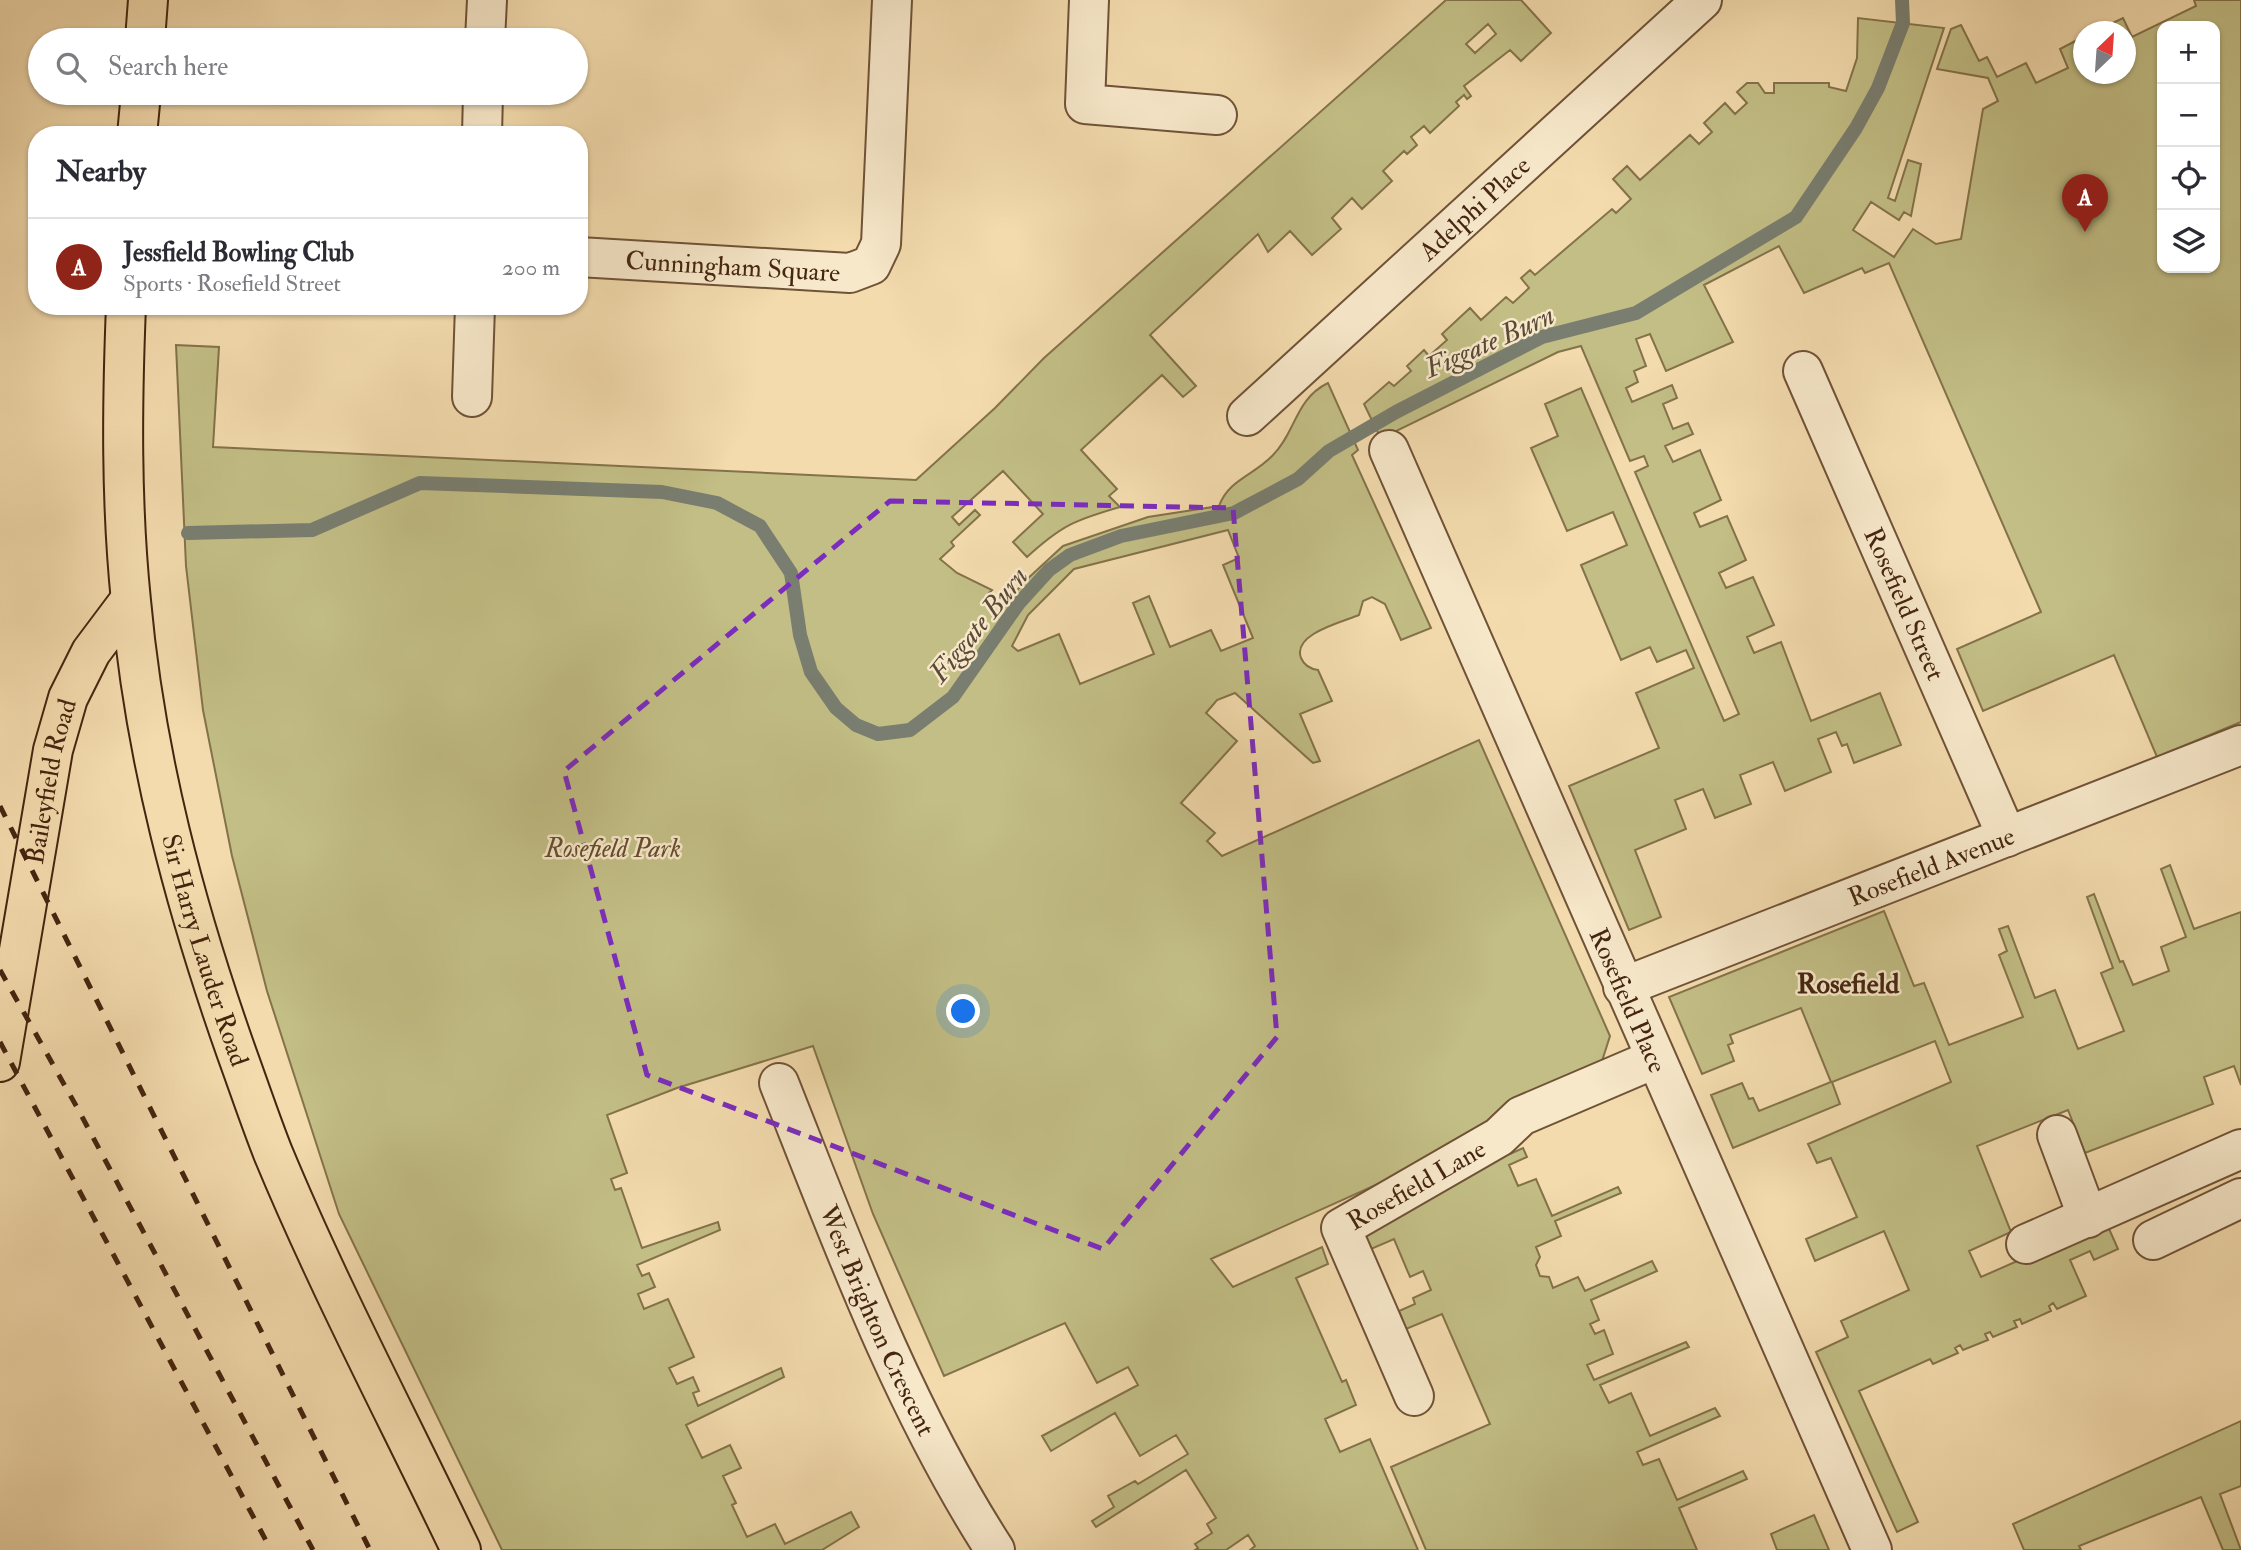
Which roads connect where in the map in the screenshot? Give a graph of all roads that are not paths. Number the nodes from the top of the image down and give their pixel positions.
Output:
1 (148, 0) edge
2 (487, 0) edge
3 (892, 0) edge
4 (1089, 0) edge
5 (1702, 0) edge
6 (146, 28) edge
7 (486, 28) edge
8 (140, 105) edge
9 (483, 105) edge
10 (1217, 115) dead end
11 (138, 126) edge
12 (482, 126) edge
13 (588, 258) edge
14 (125, 315) edge
15 (475, 315) edge
16 (1803, 371) dead end
17 (472, 397) dead end
18 (1247, 416) dead end
19 (1389, 450) dead end
20 (130, 600) junction
21 (2241, 746) edge
22 (2007, 837) junction
23 (1623, 987) junction
24 (1652, 1060) junction
25 (0, 1062) edge
26 (779, 1083) dead end
27 (2057, 1135) dead end
28 (2241, 1149) edge
29 (2241, 1198) edge
30 (2088, 1218) junction
31 (2153, 1240) dead end
32 (2026, 1244) dead end
33 (1414, 1396) dead end
34 (461, 1550) edge
35 (995, 1550) edge
36 (1872, 1550) edge

1 - 6 main road
2 - 7 street
3 - 13 street, Cunningham Square
4 - 10 street
5 - 18 street, Adelphi Place
8 - 11 main road
9 - 12 street
14 - 20 main road, Sir Harry Lauder Road
15 - 17 street
16 - 22 street, Rosefield Street
19 - 23 street, Rosefield Place
20 - 25 main road, Baileyfield Road
20 - 34 main road, Sir Harry Lauder Road
21 - 22 street, Rosefield Avenue
22 - 23 street, Rosefield Avenue
23 - 24 street, Rosefield Place
24 - 33 street, Rosefield Lane
24 - 36 street, Rosefield Place
26 - 35 street, West Brighton Crescent
27 - 30 street
28 - 30 street
29 - 31 street
30 - 32 street

